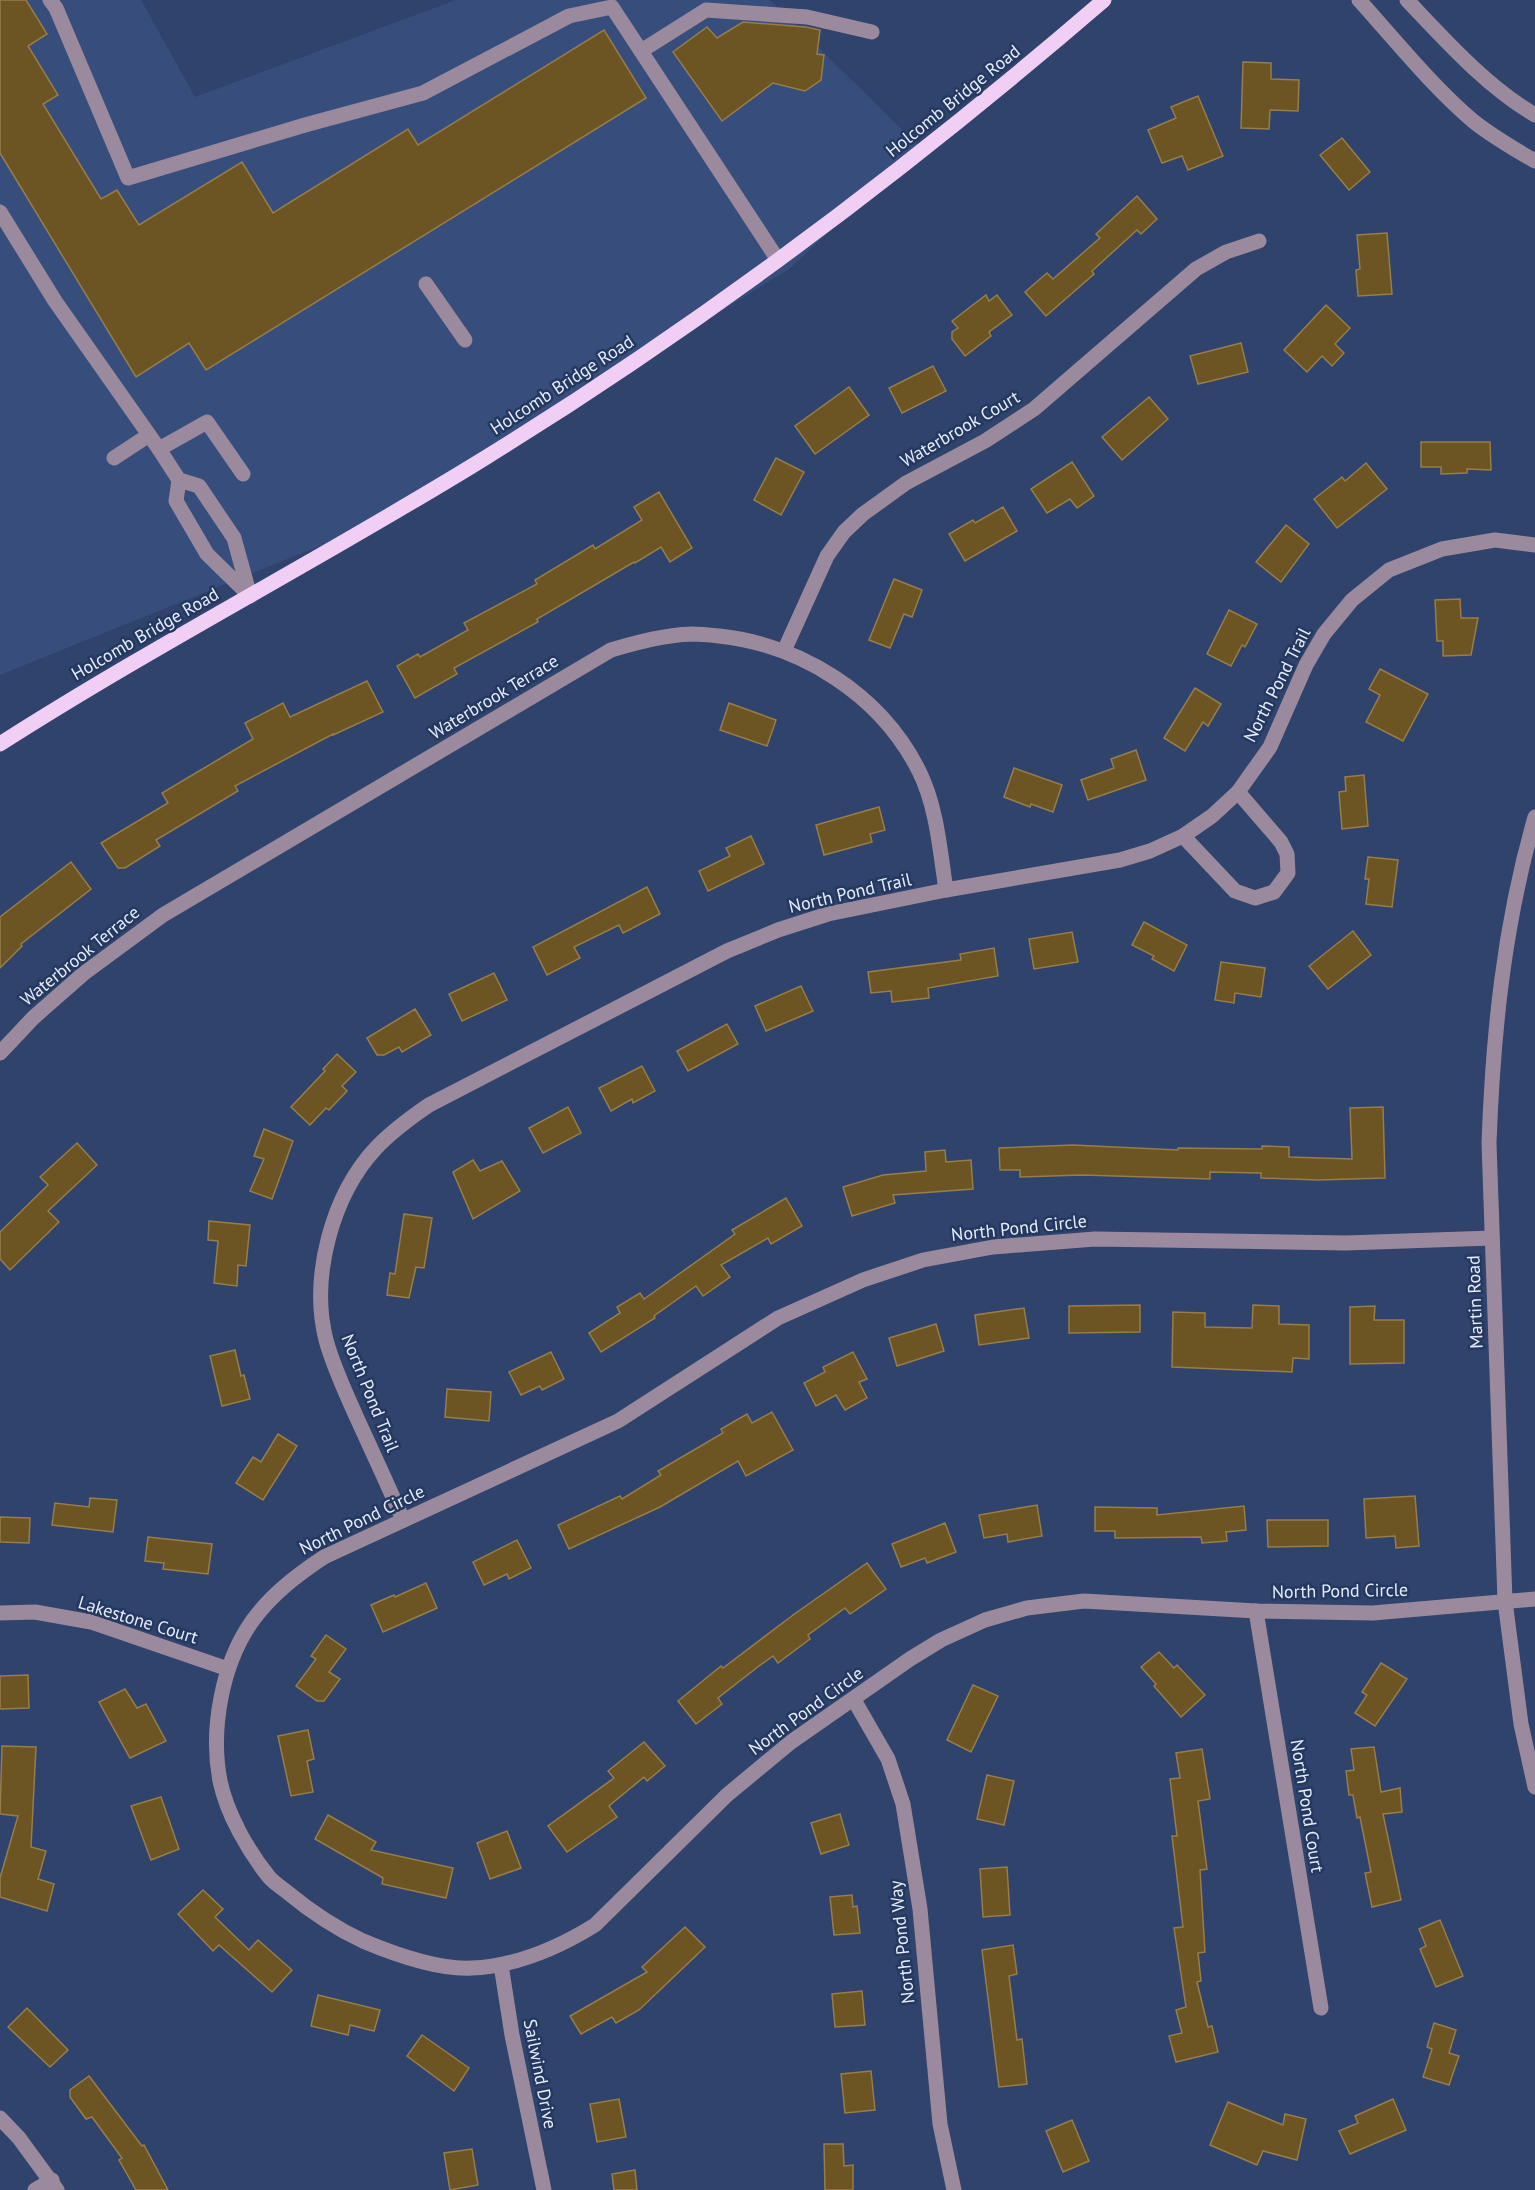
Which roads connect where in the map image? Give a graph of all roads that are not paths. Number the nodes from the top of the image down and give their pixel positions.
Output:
1 (50, 0) edge
2 (1104, 0) edge
3 (1359, 0) edge
4 (1407, 0) edge
5 (872, 32) dead end
6 (641, 51) junction
7 (1535, 115) edge
8 (1535, 161) edge
9 (0, 212) edge
10 (1259, 241) dead end
11 (778, 260) junction
12 (426, 284) dead end
13 (465, 340) dead end
14 (149, 435) junction
15 (159, 449) junction
16 (114, 458) dead end
17 (243, 474) dead end
18 (179, 480) junction
19 (1535, 545) edge
20 (249, 596) junction
21 (784, 651) junction
22 (32, 724) junction
23 (0, 734) edge
24 (0, 744) edge
25 (1238, 792) junction
26 (1535, 818) edge
27 (1183, 836) junction
28 (946, 891) junction
29 (0, 1053) edge
30 (1492, 1238) junction
31 (403, 1520) junction
32 (1535, 1599) edge
33 (1505, 1601) junction
34 (1256, 1611) junction
35 (0, 1613) edge
36 (228, 1669) junction
37 (854, 1700) junction
38 (1535, 1787) edge
39 (501, 1965) junction
40 (1321, 2008) dead end
41 (0, 2118) edge
42 (55, 2185) edge
43 (35, 2190) edge
44 (544, 2190) edge
45 (954, 2190) edge

1 - 6 street
2 - 11 main road, Holcomb Bridge Road
3 - 8 street
4 - 7 street
5 - 6 street
6 - 11 street
9 - 14 street
10 - 21 street, Waterbrook Court
11 - 20 main road, Holcomb Bridge Road
12 - 13 street
14 - 15 street
14 - 16 street
15 - 17 street
15 - 18 street
18 - 20 street
18 - 20 street
19 - 25 street, North Pond Trail
20 - 22 main road, Holcomb Bridge Road
21 - 28 street, Waterbrook Terrace
21 - 29 street, Waterbrook Terrace
22 - 23 main road
22 - 24 main road, Holcomb Bridge Road
25 - 27 street, North Pond Trail
25 - 27 street
26 - 30 street, Martin Road
27 - 28 street, North Pond Trail
28 - 31 street, North Pond Trail
30 - 31 street, North Pond Circle
30 - 33 street, Martin Road
31 - 36 street, North Pond Circle
32 - 33 street, North Pond Circle
33 - 34 street, North Pond Circle
33 - 38 street, Martin Road
34 - 37 street, North Pond Circle
34 - 40 street, North Pond Court
35 - 36 street, Lakestone Court
36 - 39 street, North Pond Circle
37 - 39 street, North Pond Circle
37 - 45 street, North Pond Way
39 - 44 street, Sailwind Drive
41 - 42 street
42 - 43 street

